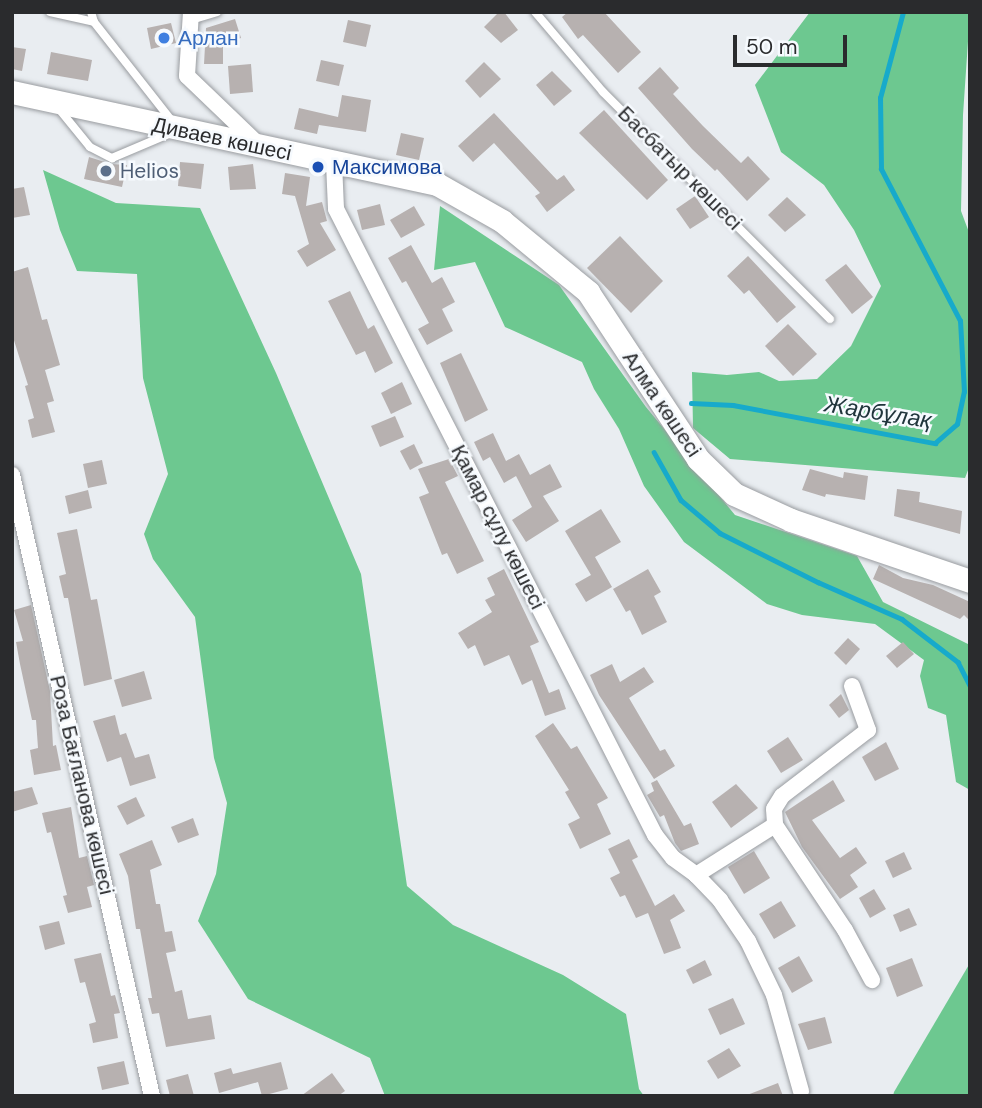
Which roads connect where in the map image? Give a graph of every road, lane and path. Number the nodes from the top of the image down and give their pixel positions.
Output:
1 (50, 12) edge
2 (91, 12) edge
3 (217, 12) edge
4 (535, 12) edge
5 (191, 16) edge
6 (94, 22) junction
7 (12, 92) edge
8 (53, 101) junction
9 (178, 130) junction
10 (263, 149) junction
11 (334, 163) junction
12 (538, 251) joint
13 (830, 319) dead end
14 (12, 475) edge
15 (970, 581) edge
16 (852, 686) dead end
17 (775, 825) junction
18 (696, 875) junction
19 (872, 981) dead end
20 (801, 1091) dead end
21 (152, 1096) edge

1 - 6 lane
2 - 6 lane
3 - 5 lane
4 - 13 lane, Басбатыр көшесі
5 - 10 street
6 - 9 lane
7 - 8 street, Диваев көшесі
8 - 9 street, Диваев көшесі
8 - 9 lane
9 - 10 street, Диваев көшесі
10 - 11 street, Диваев көшесі
11 - 12 street, Диваев көшесі
11 - 18 street, Қамар сұлу көшесі
12 - 15 street, Алма көшесі
14 - 21 street, Роза Бағланова көшесі
16 - 17 street
17 - 18 street
17 - 19 street
18 - 20 street, Қамар сұлу көшесі

